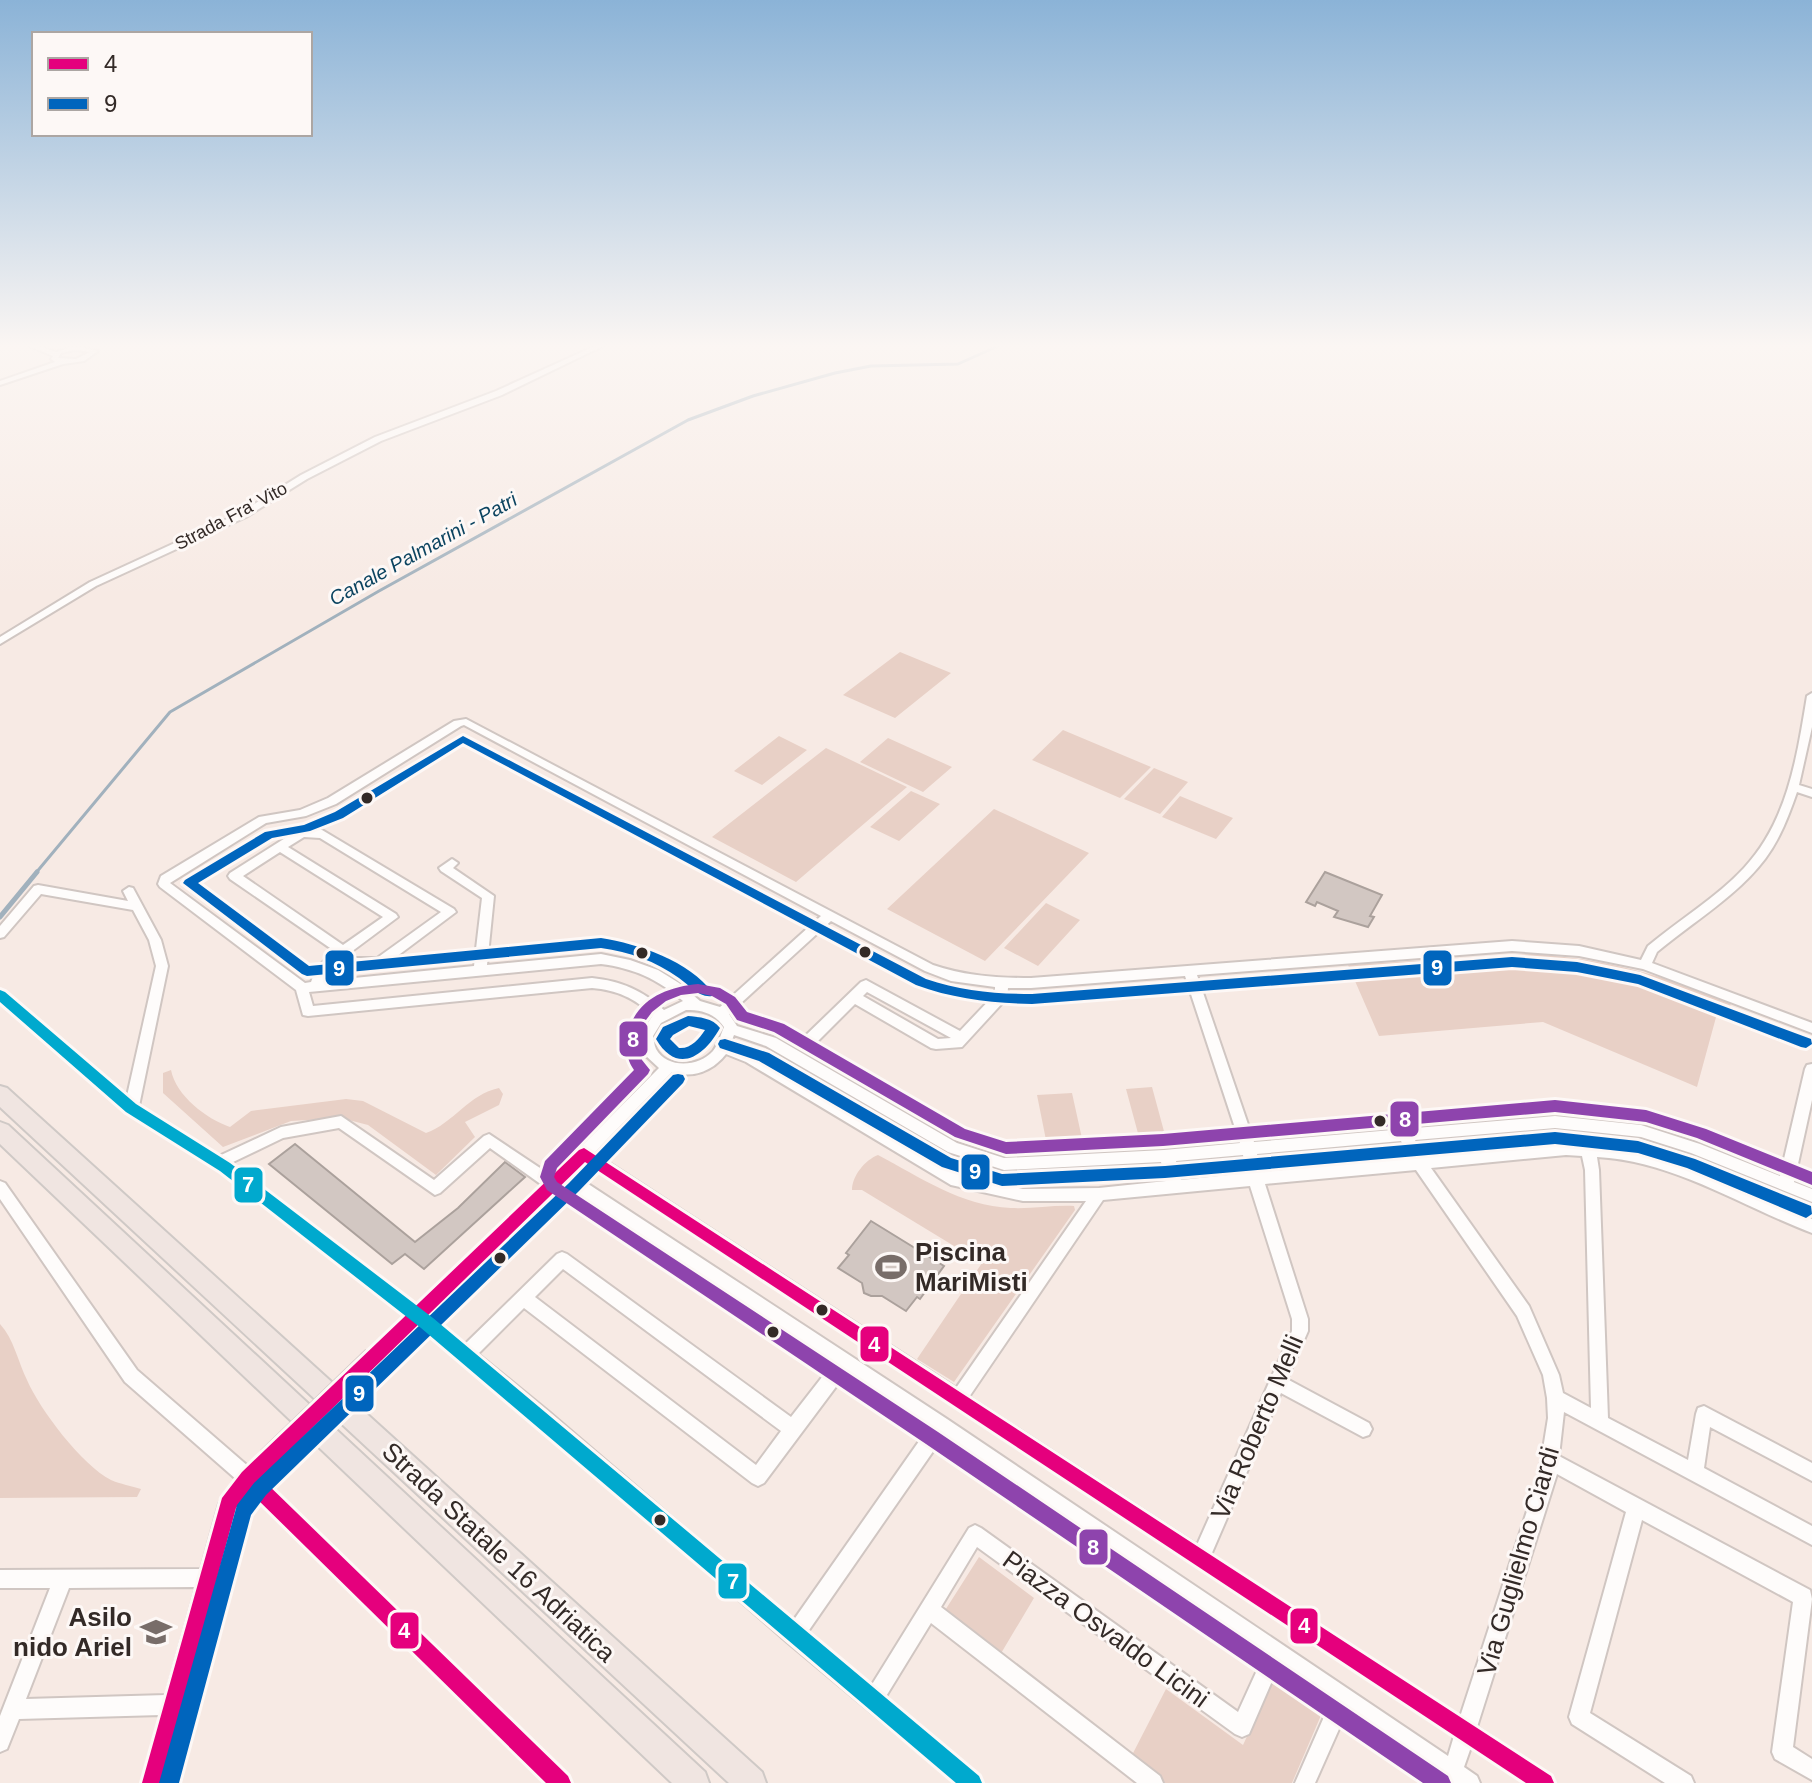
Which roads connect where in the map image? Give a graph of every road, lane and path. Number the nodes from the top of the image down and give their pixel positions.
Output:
1 (404, 429) edge
2 (0, 641) edge
3 (1812, 696) edge
4 (1792, 786) junction
5 (1812, 793) edge
6 (280, 847) junction
7 (452, 863) dead end
8 (129, 891) dead end
9 (138, 907) junction
10 (828, 917) junction
11 (0, 934) edge
12 (342, 958) junction
13 (1645, 965) junction
14 (480, 970) junction
15 (460, 972) junction
16 (1190, 972) junction
17 (1001, 983) junction
18 (309, 987) junction
19 (0, 995) edge
20 (456, 997) junction
21 (696, 1005) junction
22 (721, 1014) junction
23 (661, 1015) junction
24 (1812, 1028) edge
25 (730, 1029) junction
26 (808, 1042) dead end
27 (723, 1048) junction
28 (667, 1068) junction
29 (1812, 1069) edge
30 (0, 1094) edge
31 (131, 1108) junction
32 (892, 1113) junction
33 (1555, 1122) junction
34 (0, 1131) edge
35 (873, 1133) junction
36 (1405, 1135) junction
37 (1249, 1148) junction
38 (1566, 1149) junction
39 (1588, 1150) junction
40 (584, 1154) junction
41 (1167, 1156) junction
42 (1419, 1162) junction
43 (218, 1163) junction
44 (1255, 1177) junction
45 (557, 1180) junction
46 (1786, 1184) junction
47 (1175, 1186) junction
48 (0, 1187) edge
49 (1099, 1194) junction
50 (1812, 1196) edge
51 (1812, 1226) edge
52 (524, 1298) junction
53 (417, 1315) junction
54 (466, 1355) junction
55 (845, 1361) junction
56 (1277, 1382) junction
57 (1555, 1398) junction
58 (958, 1399) junction
59 (1600, 1422) junction
60 (941, 1425) junction
61 (793, 1429) junction
62 (1363, 1429) dead end
63 (1550, 1461) junction
64 (1812, 1472) edge
65 (1694, 1473) junction
66 (248, 1478) junction
67 (1636, 1508) junction
68 (1812, 1536) edge
69 (1200, 1559) junction
70 (208, 1578) junction
71 (0, 1579) edge
72 (63, 1579) junction
73 (929, 1609) junction
74 (794, 1635) junction
75 (1275, 1651) junction
76 (1343, 1697) junction
77 (873, 1700) junction
78 (174, 1705) junction
79 (14, 1709) junction
80 (1468, 1733) junction
81 (0, 1742) edge
82 (1812, 1770) edge
83 (1451, 1777) edge
84 (152, 1783) edge
85 (561, 1783) edge
86 (694, 1783) edge
87 (751, 1783) edge
88 (972, 1783) edge
89 (1153, 1783) edge
90 (1305, 1783) edge
91 (1470, 1783) edge
92 (1544, 1783) edge
93 (1684, 1783) edge

1 - 2 street, Strada Fra' Vito
3 - 4 street
4 - 5 street
4 - 13 street
6 - 12 street
6 - 12 street
6 - 12 street
7 - 14 street
8 - 9 street
9 - 11 street
9 - 31 street
10 - 17 street
10 - 18 street
10 - 22 street
12 - 18 street
13 - 16 street
13 - 24 street
14 - 15 street
14 - 21 street
15 - 18 street
15 - 20 street
16 - 17 street
16 - 37 street, Via Roberto Melli
17 - 26 street
18 - 20 street
19 - 31 street
20 - 23 street
21 - 22 street
21 - 23 street
22 - 25 street
23 - 28 street
25 - 27 street
25 - 32 street
27 - 28 street
27 - 35 street
28 - 40 street
29 - 46 street
30 - 87 highway, Strada Statale 16 Adriatica
31 - 43 street
32 - 35 street
32 - 41 street
33 - 36 street
33 - 38 street
33 - 46 street
34 - 86 highway, Strada Statale 16 Adriatica
35 - 49 street
36 - 37 street
36 - 42 street, Via Guglielmo Ciardi
37 - 41 street
37 - 44 street, Via Roberto Melli
38 - 39 street
38 - 42 street
39 - 51 street
39 - 59 street
40 - 45 street
40 - 58 street
41 - 47 street
42 - 44 street
42 - 57 street, Via Guglielmo Ciardi
43 - 45 street
43 - 53 street
44 - 47 street
44 - 56 street, Via Roberto Melli
45 - 53 street
45 - 55 street
46 - 50 street
47 - 49 street
48 - 66 street
49 - 58 street
52 - 54 street
52 - 61 street
52 - 61 street
53 - 54 street
53 - 66 street, bridge
54 - 74 street
55 - 60 street
55 - 61 street
56 - 62 street
56 - 69 street, Via Roberto Melli
57 - 59 street
57 - 63 street, Via Guglielmo Ciardi
58 - 69 street
59 - 65 street
60 - 74 street
60 - 75 street
63 - 67 street
63 - 80 street, Via Guglielmo Ciardi
64 - 65 street
65 - 68 street
66 - 70 street
66 - 85 street
67 - 82 street
67 - 93 street
69 - 80 street
70 - 72 street
70 - 78 street
71 - 72 street
72 - 79 street
73 - 75 street, Piazza Osvaldo Licini
73 - 77 street, Piazza Osvaldo Licini
73 - 89 street
74 - 77 street
75 - 76 street
76 - 83 street
76 - 90 street
77 - 88 street
78 - 79 street
78 - 84 street
79 - 81 street
80 - 83 street, Via Guglielmo Ciardi
80 - 92 street
83 - 91 street

